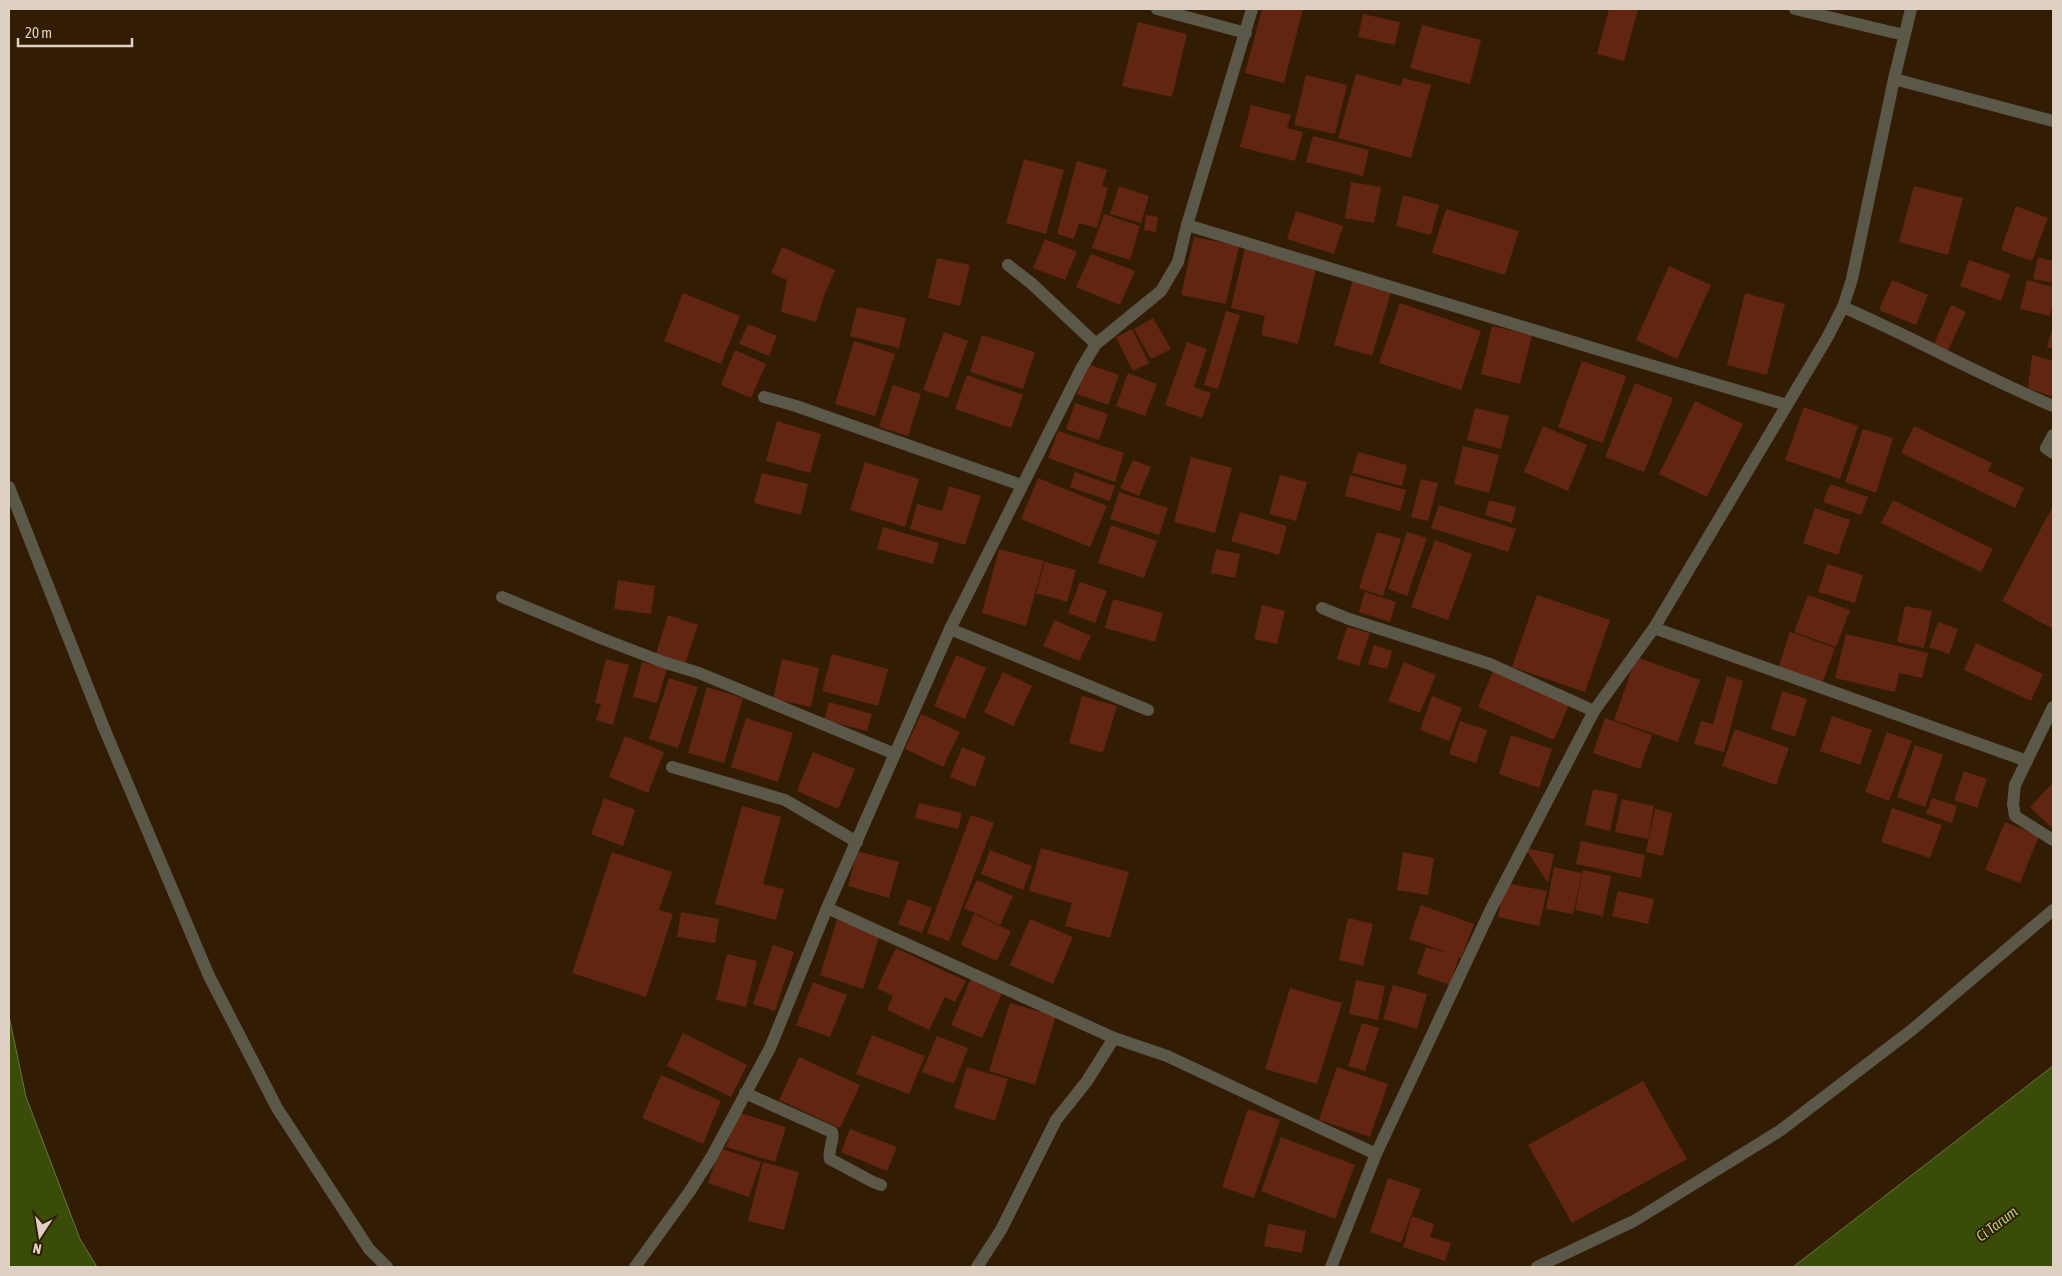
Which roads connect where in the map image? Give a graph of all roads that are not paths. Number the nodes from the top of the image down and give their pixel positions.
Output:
1 (1157, 9) edge
2 (1252, 9) edge
3 (1795, 9) edge
4 (1911, 9) edge
5 (1246, 33) junction
6 (1904, 35) junction
7 (1894, 79) junction
8 (2053, 121) edge
9 (1187, 225) junction
10 (1008, 265) dead end
11 (1843, 307) junction
12 (1096, 344) junction
13 (764, 397) dead end
14 (1787, 405) junction
15 (2053, 406) edge
16 (2053, 435) edge
17 (2053, 453) edge
18 (1022, 485) junction
19 (9, 487) edge
20 (502, 597) dead end
21 (1322, 608) dead end
22 (1654, 628) junction
23 (950, 629) junction
24 (2053, 707) edge
25 (1148, 710) dead end
26 (1594, 711) junction
27 (895, 754) junction
28 (2027, 762) junction
29 (672, 767) dead end
30 (2053, 840) edge
31 (857, 842) junction
32 (827, 908) junction
33 (2053, 910) edge
34 (1114, 1038) junction
35 (745, 1093) junction
36 (1376, 1154) junction
37 (881, 1185) dead end
38 (387, 1267) edge
39 (635, 1267) edge
40 (977, 1267) edge
41 (1330, 1267) edge
42 (1537, 1267) edge

1 - 5 street
2 - 5 street
3 - 6 street
4 - 6 street
5 - 9 street
6 - 7 street
7 - 8 street
7 - 11 street
9 - 12 street
9 - 14 street
10 - 12 street
11 - 14 street
11 - 15 street
12 - 18 street
13 - 18 street
14 - 22 street
16 - 17 street
18 - 23 street
19 - 38 street
20 - 27 street
21 - 26 street
22 - 26 street
22 - 28 street
23 - 25 street
23 - 27 street
24 - 28 street
26 - 36 street
27 - 31 street
28 - 30 street
29 - 31 street
31 - 32 street
32 - 34 street
32 - 35 street
33 - 42 street
34 - 36 street
34 - 40 street
35 - 37 street
35 - 39 street
36 - 41 street

